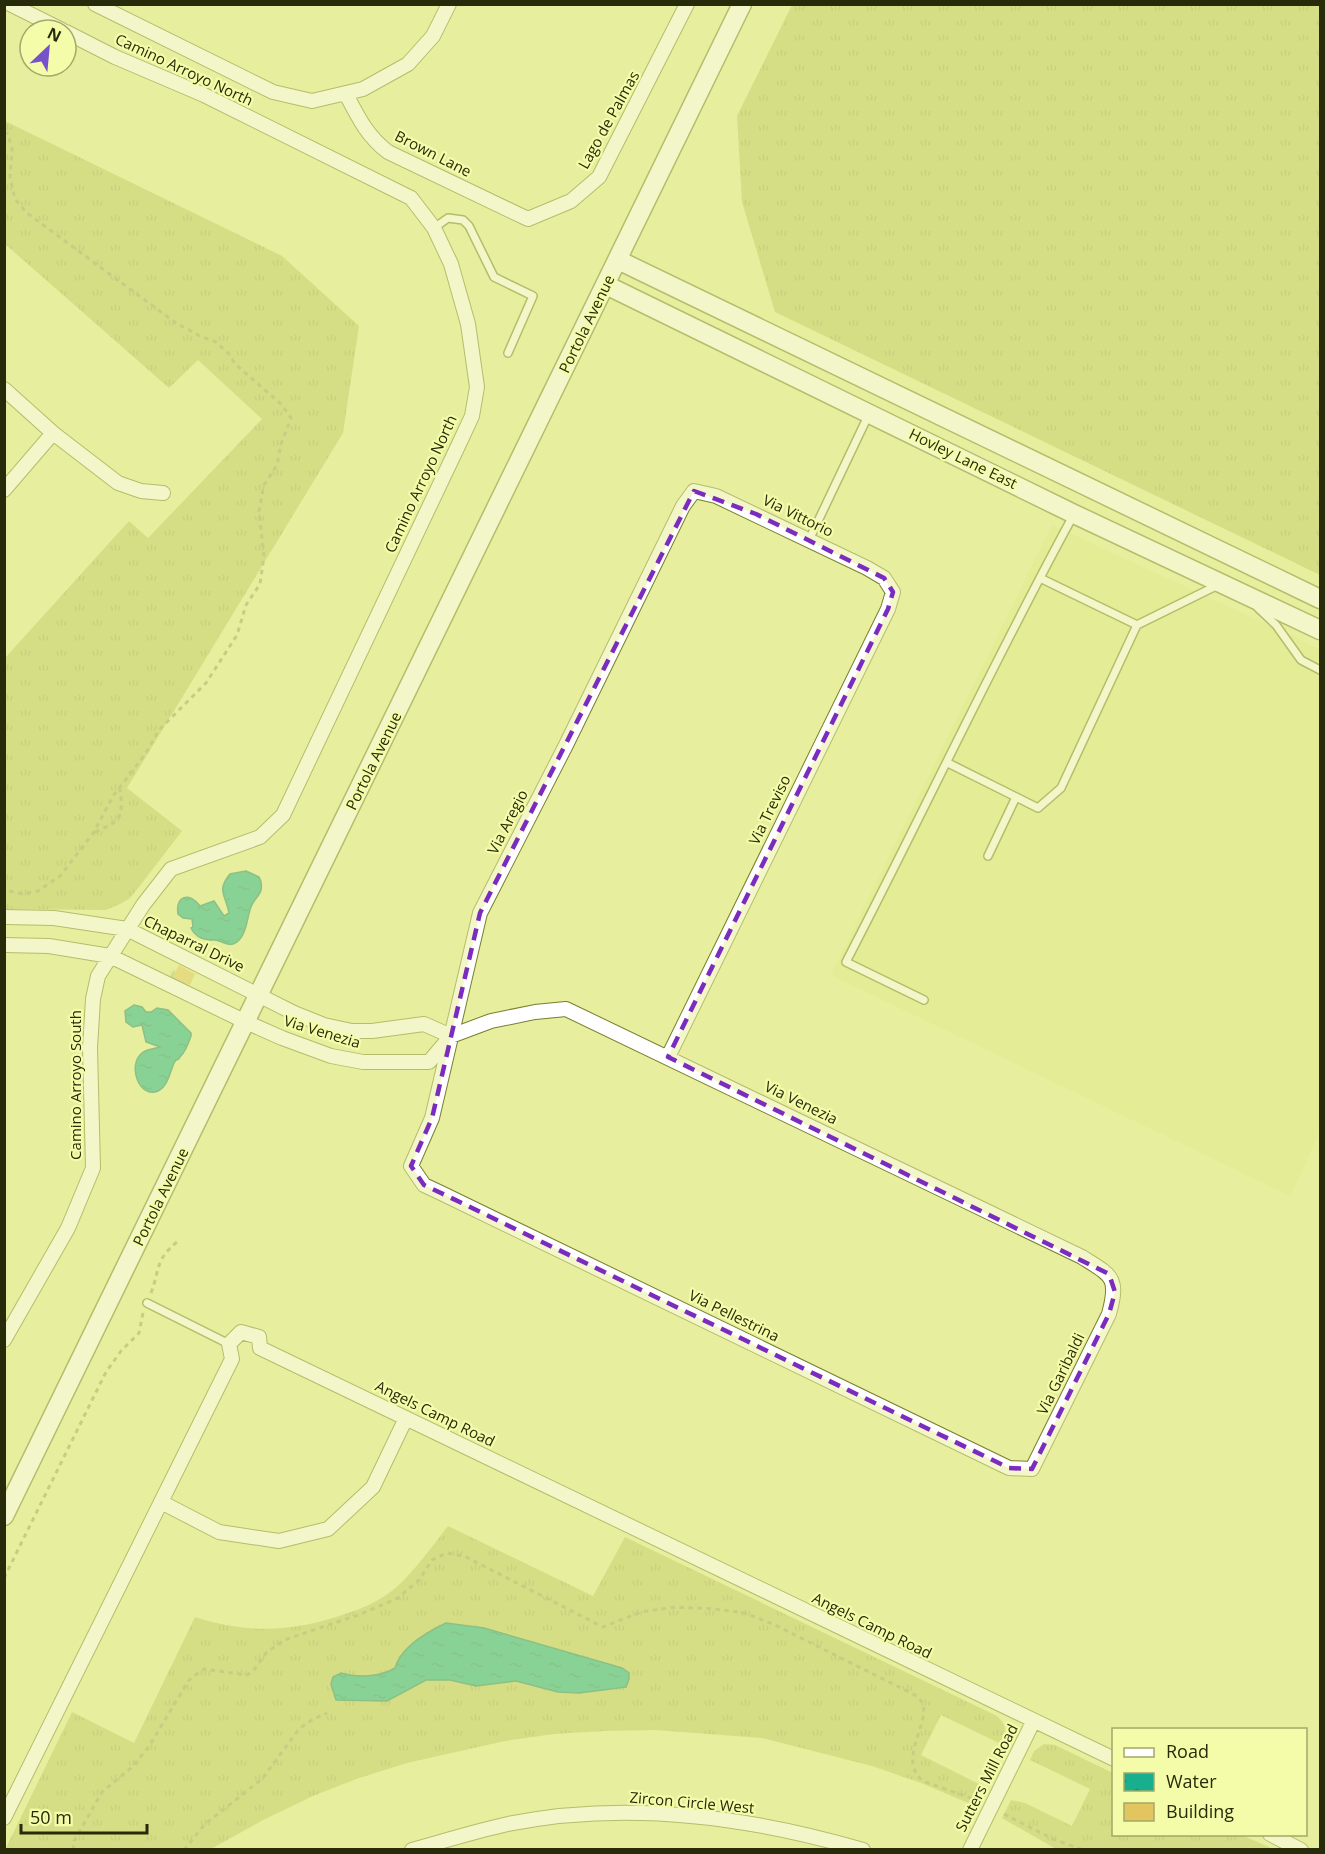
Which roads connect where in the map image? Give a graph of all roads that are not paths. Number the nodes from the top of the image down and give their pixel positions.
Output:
1 (10, 4) edge
2 (95, 4) edge
3 (449, 4) edge
4 (687, 4) edge
5 (742, 4) edge
6 (38, 18) edge
7 (78, 38) edge
8 (346, 94) junction
9 (528, 219) joint
10 (434, 228) junction
11 (618, 260) junction
12 (606, 285) junction
13 (508, 353) dead end
14 (4, 388) edge
15 (869, 413) junction
16 (53, 433) junction
17 (4, 490) edge
18 (694, 491) joint
19 (163, 493) dead end
20 (1074, 514) junction
21 (809, 540) junction
22 (1214, 548) junction
23 (885, 579) joint
24 (1040, 579) junction
25 (1221, 584) junction
26 (1243, 594) junction
27 (1320, 599) edge
28 (1137, 625) junction
29 (1320, 630) edge
30 (1320, 670) edge
31 (948, 763) junction
32 (1016, 797) junction
33 (988, 856) dead end
34 (4, 917) edge
35 (127, 929) junction
36 (4, 945) edge
37 (110, 956) junction
38 (259, 995) junction
39 (924, 1000) dead end
40 (246, 1022) junction
41 (452, 1036) junction
42 (668, 1057) junction
43 (424, 1185) joint
44 (1115, 1292) joint
45 (147, 1303) road end
46 (4, 1340) edge
47 (229, 1344) junction
48 (406, 1418) junction
49 (1032, 1469) joint
50 (161, 1502) junction
51 (4, 1516) edge
52 (1033, 1722) junction
53 (1112, 1759) edge
54 (4, 1818) edge
55 (1274, 1836) edge
56 (412, 1850) edge
57 (863, 1850) edge
58 (970, 1850) edge
59 (1301, 1850) edge

1 - 6 street
2 - 8 street
3 - 8 street
4 - 9 street, Lago de Palmas
5 - 11 street, Portola Avenue
7 - 10 street, Camino Arroyo North
8 - 9 street, Brown Lane
10 - 13 lane
10 - 35 street, Camino Arroyo North
11 - 12 street, Portola Avenue
11 - 22 street, Hovley Lane East
12 - 15 street, Hovley Lane East
12 - 38 street, Portola Avenue
14 - 16 street
15 - 20 street, Hovley Lane East
15 - 21 lane
16 - 17 street
16 - 19 street
18 - 21 street, Via Vittorio
18 - 41 street, Via Aregio
20 - 22 street
20 - 24 lane
20 - 25 street, Hovley Lane East
21 - 23 street, Via Vittorio
22 - 27 street, Hovley Lane East
23 - 42 street, Via Treviso
24 - 28 lane
24 - 31 lane
25 - 26 street, Hovley Lane East
25 - 28 lane
26 - 29 street, Hovley Lane East
26 - 30 lane
28 - 32 lane
31 - 32 lane
31 - 39 lane
32 - 33 lane
34 - 35 street, Chaparral Drive
35 - 37 street, Camino Arroyo North
35 - 38 street, Chaparral Drive
36 - 37 street
37 - 40 street
37 - 46 street, Camino Arroyo South
38 - 40 street, Portola Avenue
38 - 41 street, Via Venezia
40 - 41 street, Via Venezia
40 - 51 street, Portola Avenue
41 - 42 street, Via Venezia
41 - 43 street, Via Aregio
42 - 44 street, Via Venezia
43 - 49 street, Via Pellestrina
44 - 49 street, Via Garibaldi
45 - 47 lane
47 - 48 street, Angels Camp Road
47 - 50 street
48 - 50 street
48 - 52 street, Angels Camp Road
50 - 54 street
52 - 53 street, Angels Camp Road
52 - 58 street, Sutters Mill Road
55 - 59 street
56 - 57 street, Zircon Circle West

